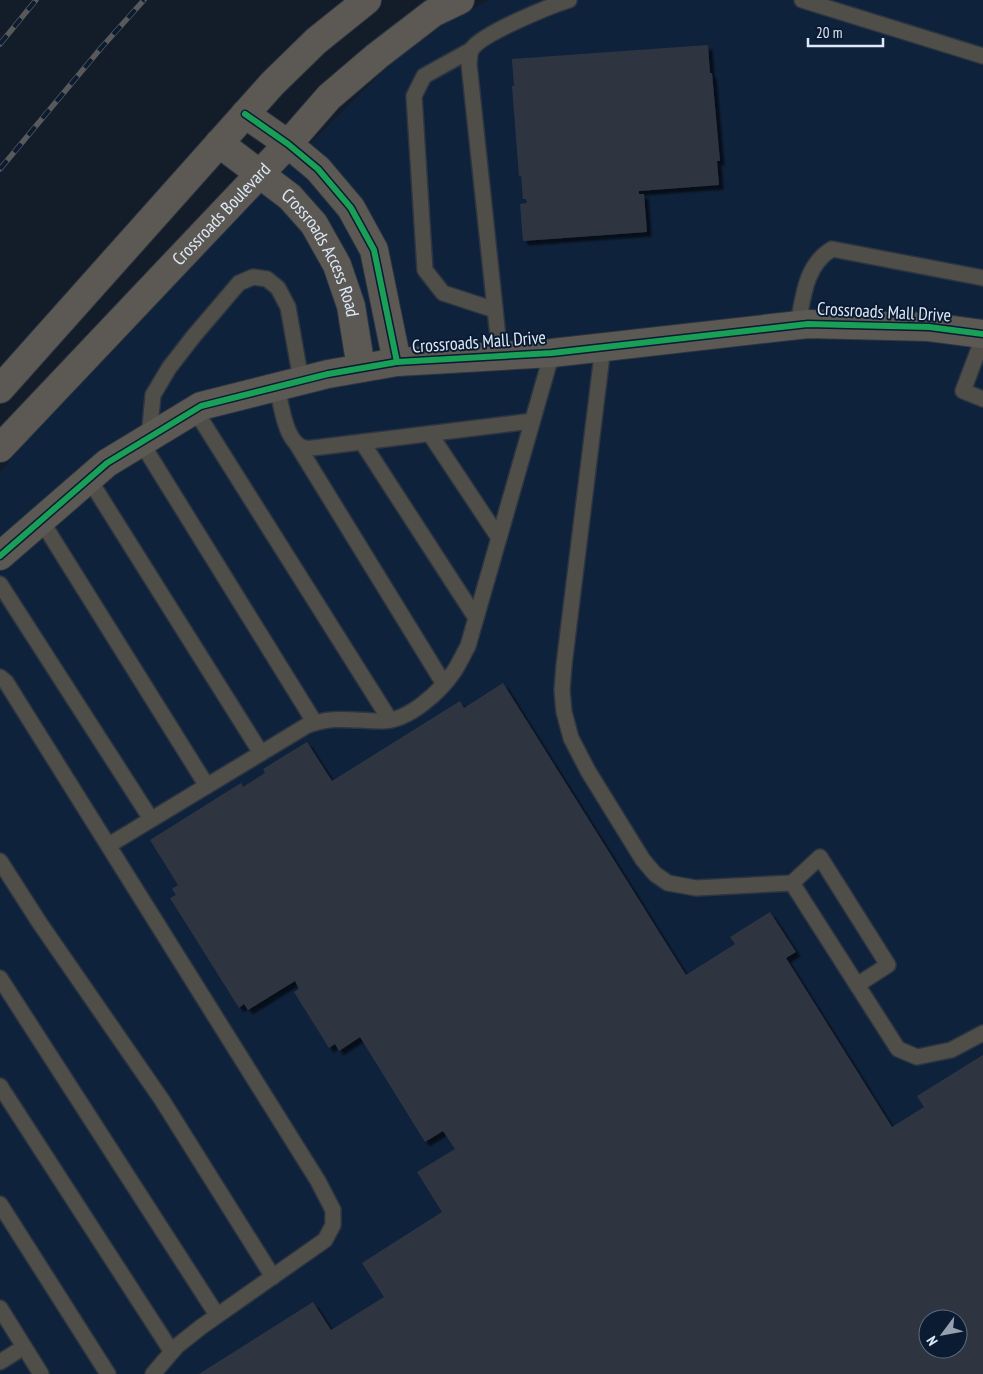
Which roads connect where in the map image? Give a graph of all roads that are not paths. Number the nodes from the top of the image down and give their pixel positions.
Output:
1 (367, 0) edge
2 (460, 0) edge
3 (569, 0) edge
4 (802, 0) edge
5 (471, 50) junction
6 (983, 56) edge
7 (245, 114) junction
8 (219, 143) junction
9 (288, 144) junction
10 (260, 174) junction
11 (983, 278) edge
12 (495, 310) junction
13 (798, 325) junction
14 (983, 334) edge
15 (983, 338) edge
16 (602, 347) junction
17 (552, 353) junction
18 (500, 356) junction
19 (397, 362) junction
20 (361, 368) junction
21 (289, 383) junction
22 (0, 389) edge
23 (983, 399) edge
24 (195, 410) junction
25 (532, 421) junction
26 (430, 434) junction
27 (145, 440) junction
28 (296, 442) junction
29 (362, 442) junction
30 (0, 448) edge
31 (89, 479) junction
32 (41, 520) junction
33 (499, 538) junction
34 (0, 556) edge
35 (0, 584) edge
36 (476, 618) junction
37 (0, 676) edge
38 (444, 684) junction
39 (390, 720) junction
40 (315, 723) junction
41 (262, 753) junction
42 (207, 786) junction
43 (152, 819) junction
44 (109, 845) junction
45 (0, 861) edge
46 (792, 883) junction
47 (0, 978) edge
48 (857, 985) junction
49 (983, 1033) edge
50 (0, 1086) edge
51 (0, 1204) edge
52 (273, 1277) junction
53 (0, 1308) edge
54 (217, 1315) junction
55 (24, 1347) junction
56 (172, 1352) junction
57 (0, 1362) edge
58 (41, 1374) edge
59 (108, 1374) edge
60 (153, 1374) edge

1 - 7 street
2 - 9 street, Crossroads Boulevard
3 - 5 lane
4 - 6 lane
5 - 12 lane
5 - 12 lane
7 - 8 street
7 - 9 street
8 - 10 street, Crossroads Access Road
8 - 22 street
9 - 10 street, Crossroads Boulevard
9 - 19 street
10 - 20 street, Crossroads Access Road
10 - 30 street, Crossroads Boulevard
11 - 13 lane
12 - 18 lane
13 - 14 street, Crossroads Mall Drive
13 - 16 street, Crossroads Mall Drive
15 - 23 lane
16 - 17 street, Crossroads Mall Drive
16 - 46 lane
17 - 18 street, Crossroads Mall Drive
17 - 25 lane
18 - 19 street, Crossroads Mall Drive
19 - 20 street, Crossroads Mall Drive
20 - 21 street, Crossroads Mall Drive
21 - 24 street, Crossroads Mall Drive
21 - 27 lane
21 - 28 lane
24 - 27 street, Crossroads Mall Drive
24 - 39 lane
25 - 26 lane
25 - 33 lane
26 - 29 lane
26 - 33 lane
27 - 31 street, Crossroads Mall Drive
27 - 40 lane
28 - 29 lane
28 - 38 lane
29 - 36 lane
31 - 32 street, Crossroads Mall Drive
31 - 41 lane
32 - 34 street, Crossroads Mall Drive
32 - 42 lane
33 - 36 lane
35 - 43 lane
36 - 38 lane
37 - 44 lane
38 - 39 lane
39 - 40 lane
40 - 41 lane
41 - 42 lane
42 - 43 lane
43 - 44 lane
44 - 52 lane
45 - 52 lane
46 - 48 lane
46 - 48 lane
47 - 54 lane
48 - 49 lane
50 - 56 lane
51 - 59 lane
52 - 54 lane
53 - 55 lane
54 - 56 lane
55 - 57 lane
55 - 58 lane
56 - 60 lane

